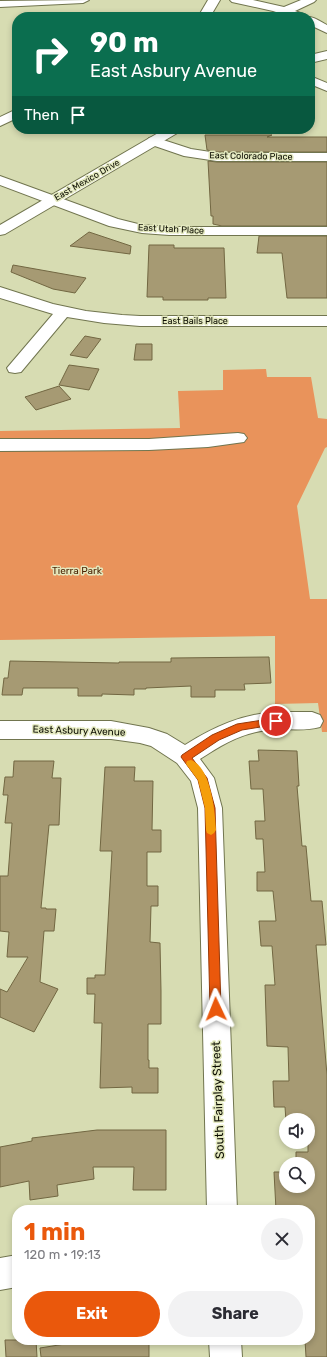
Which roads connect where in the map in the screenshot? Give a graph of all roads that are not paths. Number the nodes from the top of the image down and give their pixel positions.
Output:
1 (83, 0) edge
2 (214, 0) edge
3 (236, 0) edge
4 (310, 0) edge
5 (0, 4) edge
6 (65, 6) edge
7 (285, 11) junction
8 (207, 12) edge
9 (288, 12) edge
10 (315, 23) edge
11 (327, 30) edge
12 (327, 55) edge
13 (315, 58) edge
14 (315, 82) edge
15 (327, 87) edge
16 (12, 116) edge
17 (0, 122) edge
18 (166, 134) edge
19 (154, 141) junction
20 (327, 157) edge
21 (0, 180) edge
22 (53, 200) junction
23 (327, 231) edge
24 (0, 232) edge
25 (0, 292) edge
26 (63, 312) junction
27 (327, 321) edge
28 (15, 368) dead end
29 (238, 438) dead end
30 (0, 445) edge
31 (312, 721) dead end
32 (0, 730) edge
33 (185, 757) junction
34 (222, 1205) edge
35 (12, 1272) edge
36 (0, 1274) edge
37 (225, 1345) edge
38 (226, 1357) edge

1 - 6 street
2 - 8 street
3 - 7 street
4 - 7 street
5 - 6 street
7 - 9 street
10 - 11 street
12 - 13 street
14 - 15 street
16 - 17 street
18 - 19 street, East Mexico Drive
19 - 20 street, East Colorado Place
19 - 22 street, East Mexico Drive
21 - 22 street, East Utah Place
22 - 23 street, East Utah Place
22 - 24 street, East Mexico Drive
25 - 26 street, East Bails Place
26 - 27 street, East Bails Place
26 - 28 street
29 - 30 street
31 - 33 street
32 - 33 street, East Asbury Avenue
33 - 34 street, South Fairplay Street
35 - 36 street
37 - 38 street

